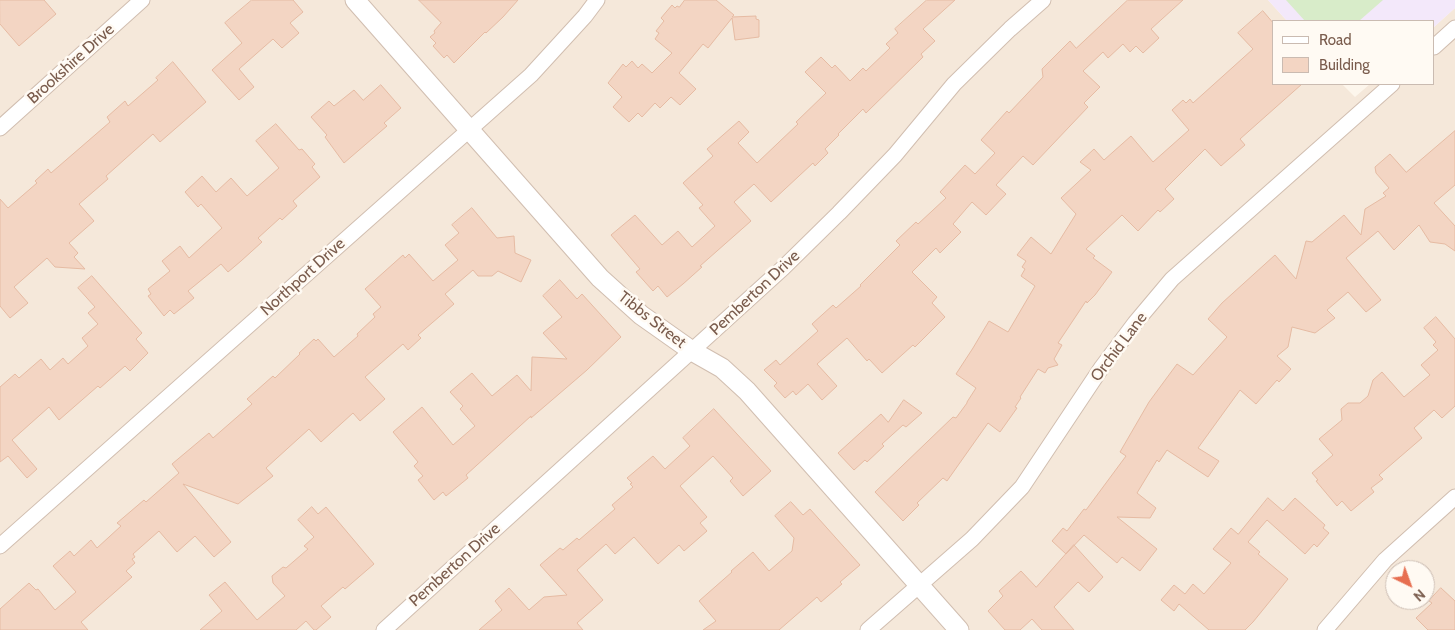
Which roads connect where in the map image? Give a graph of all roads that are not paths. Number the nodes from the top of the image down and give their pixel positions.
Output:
1 (142, 0) edge
2 (355, 0) edge
3 (597, 0) edge
4 (1043, 0) edge
5 (1455, 28) edge
6 (1435, 45) edge
7 (1391, 85) edge
8 (0, 128) edge
9 (469, 130) junction
10 (692, 351) junction
11 (1455, 497) edge
12 (0, 546) edge
13 (918, 585) junction
14 (384, 630) edge
15 (868, 630) edge
16 (958, 630) edge
17 (1325, 630) edge

1 - 8 street, Brookshire Drive
2 - 9 street, Tibbs Street
3 - 9 street, Northport Drive
4 - 10 street, Pemberton Drive
5 - 6 street
7 - 13 street, Orchid Lane
9 - 10 street, Tibbs Street
9 - 12 street, Northport Drive
10 - 13 street, Tibbs Street
10 - 14 street, Pemberton Drive
11 - 17 street
13 - 15 street, Orchid Lane
13 - 16 street, Tibbs Street

